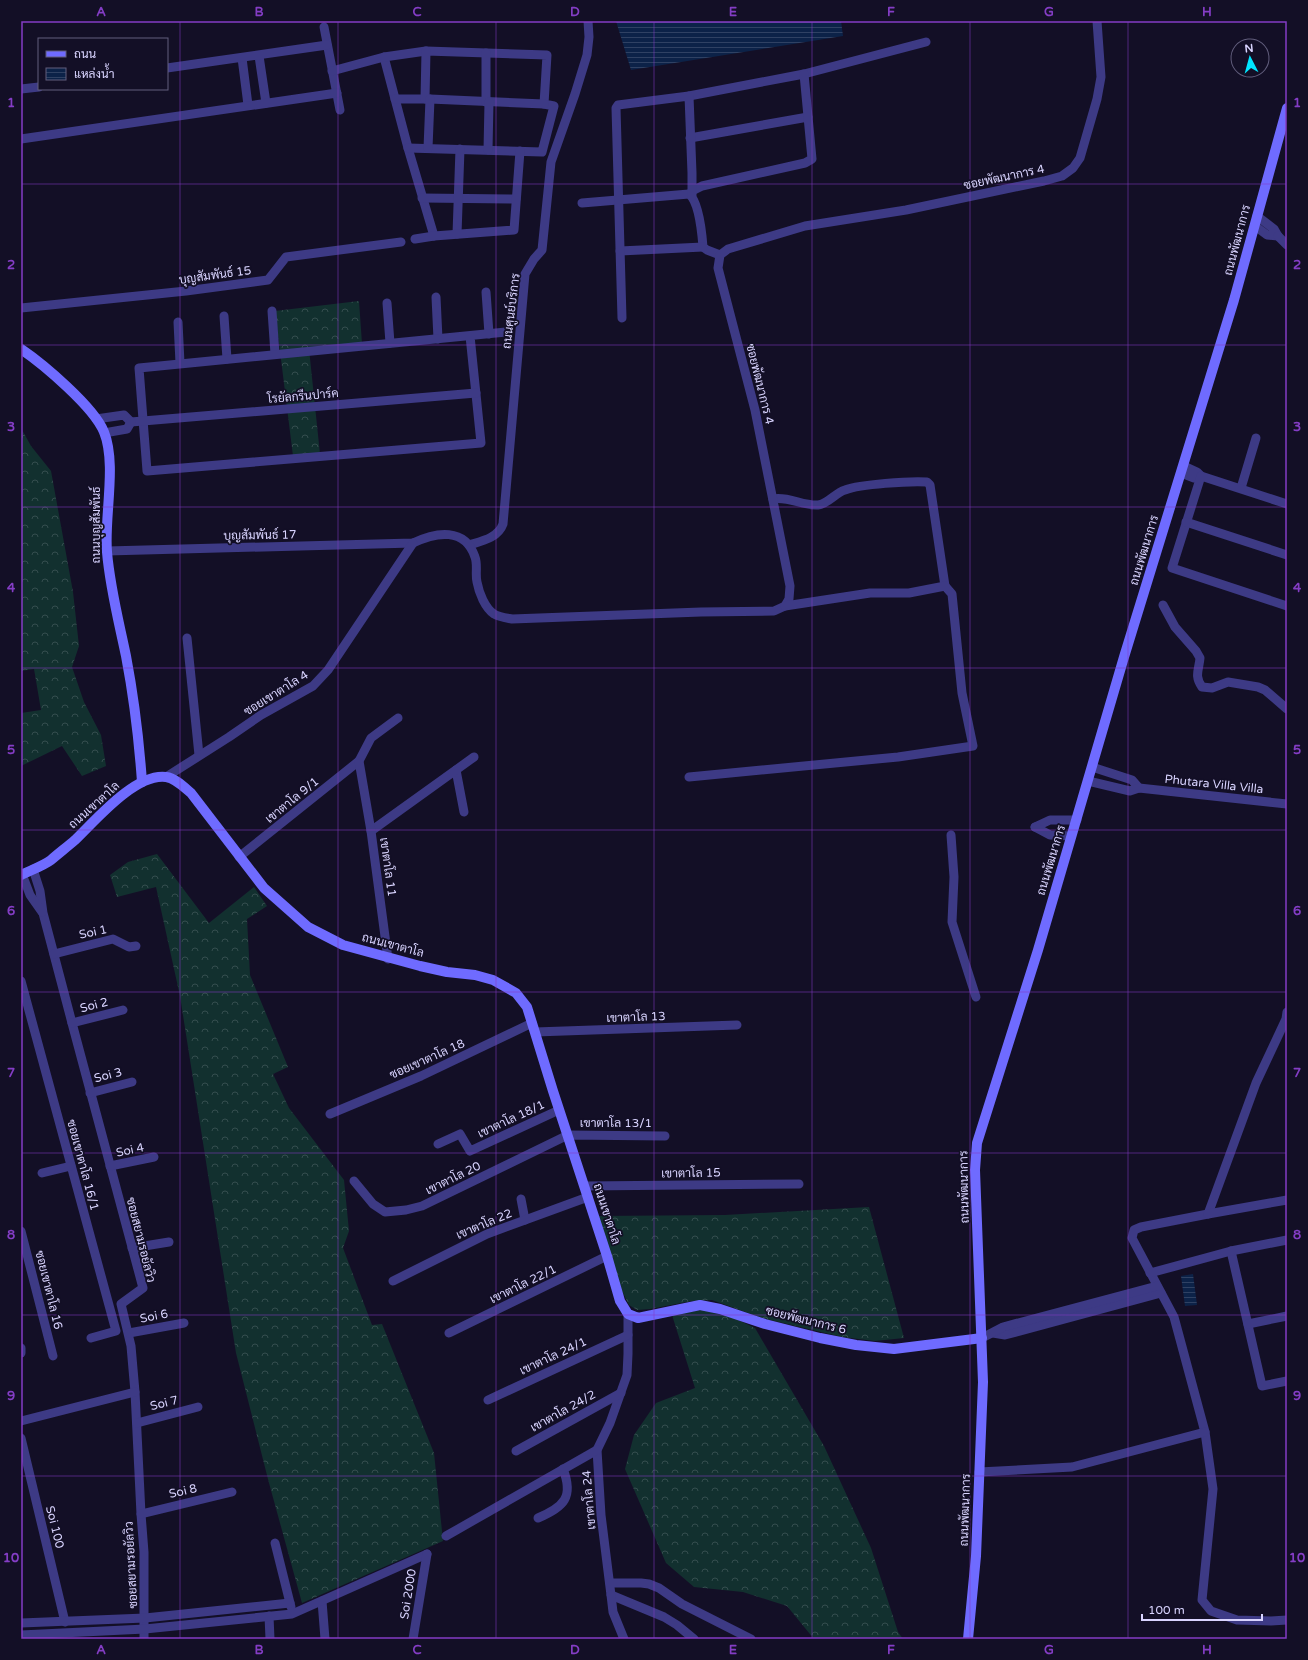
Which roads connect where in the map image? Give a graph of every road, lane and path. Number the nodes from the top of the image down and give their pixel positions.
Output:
1 (588, 21) edge
2 (1097, 21) edge
3 (324, 27) dead end
4 (926, 42) dead end
5 (327, 45) junction
6 (426, 51) junction
7 (486, 53) junction
8 (259, 56) junction
9 (384, 57) junction
10 (242, 58) junction
11 (168, 68) edge
12 (332, 71) junction
13 (804, 74) junction
14 (38, 87) edge
15 (21, 89) edge
16 (336, 93) junction
17 (689, 96) junction
18 (395, 99) junction
19 (428, 99) junction
20 (488, 102) junction
21 (266, 103) junction
22 (544, 104) junction
23 (248, 105) junction
24 (1287, 108) edge
25 (340, 110) dead end
26 (808, 118) junction
27 (690, 138) junction
28 (21, 139) edge
29 (408, 148) junction
30 (428, 148) junction
31 (460, 149) junction
32 (488, 150) junction
33 (520, 151) junction
34 (692, 193) junction
35 (422, 198) junction
36 (458, 199) junction
37 (516, 199) junction
38 (618, 200) junction
39 (582, 203) dead end
40 (1256, 221) junction
41 (457, 234) junction
42 (434, 236) junction
43 (415, 239) dead end
44 (400, 242) dead end
45 (1287, 245) edge
46 (703, 247) junction
47 (620, 251) junction
48 (720, 254) junction
49 (486, 292) dead end
50 (436, 298) dead end
51 (387, 303) dead end
52 (21, 308) edge
53 (272, 312) dead end
54 (224, 316) dead end
55 (622, 318) dead end
56 (178, 322) dead end
57 (506, 332) dead end
58 (489, 334) junction
59 (470, 336) junction
60 (438, 339) junction
61 (390, 343) junction
62 (21, 349) edge
63 (275, 354) junction
64 (227, 359) junction
65 (180, 363) junction
66 (476, 393) junction
67 (96, 419) junction
68 (144, 421) junction
69 (131, 422) junction
70 (104, 433) junction
71 (1256, 438) dead end
72 (1183, 470) junction
73 (1201, 476) junction
74 (1241, 488) junction
75 (773, 499) junction
76 (1287, 503) edge
77 (1186, 522) junction
78 (413, 543) junction
79 (469, 545) junction
80 (107, 551) junction
81 (1287, 556) edge
82 (945, 586) junction
83 (1163, 605) dead end
84 (785, 606) junction
85 (1287, 606) edge
86 (186, 638) dead end
87 (1287, 709) edge
88 (398, 718) dead end
89 (199, 756) junction
90 (474, 757) dead end
91 (359, 761) junction
92 (1092, 767) junction
93 (456, 770) junction
94 (166, 777) junction
95 (689, 777) dead end
96 (1088, 781) junction
97 (142, 782) junction
98 (1138, 788) junction
99 (1287, 804) edge
100 (464, 812) dead end
101 (1077, 820) junction
102 (371, 832) junction
103 (951, 835) dead end
104 (1071, 836) junction
105 (239, 857) junction
106 (33, 869) junction
107 (22, 874) edge
108 (43, 913) junction
109 (136, 946) dead end
110 (54, 954) junction
111 (388, 959) junction
112 (21, 981) edge
113 (976, 997) dead end
114 (123, 1010) dead end
115 (1287, 1012) edge
116 (72, 1023) junction
117 (737, 1025) dead end
118 (534, 1028) junction
119 (132, 1082) dead end
120 (90, 1093) junction
121 (559, 1110) junction
122 (330, 1114) dead end
123 (568, 1135) junction
124 (665, 1136) dead end
125 (438, 1144) dead end
126 (154, 1157) dead end
127 (71, 1166) junction
128 (110, 1166) junction
129 (42, 1173) dead end
130 (354, 1181) dead end
131 (799, 1184) dead end
132 (584, 1186) junction
133 (588, 1197) junction
134 (521, 1199) dead end
135 (1287, 1200) edge
136 (1208, 1214) junction
137 (525, 1220) junction
138 (21, 1231) edge
139 (1287, 1240) edge
140 (170, 1242) dead end
141 (132, 1248) junction
142 (1231, 1251) junction
143 (607, 1256) junction
144 (1150, 1273) junction
145 (393, 1281) dead end
146 (1159, 1290) junction
147 (628, 1314) junction
148 (1287, 1316) edge
149 (184, 1323) dead end
150 (1248, 1324) junction
151 (129, 1333) junction
152 (449, 1333) dead end
153 (628, 1335) junction
154 (91, 1338) dead end
155 (982, 1338) junction
156 (21, 1348) edge
157 (21, 1353) edge
158 (53, 1356) dead end
159 (1287, 1381) edge
160 (135, 1392) junction
161 (621, 1393) junction
162 (488, 1400) dead end
163 (198, 1407) dead end
164 (21, 1421) edge
165 (136, 1423) junction
166 (1205, 1432) junction
167 (21, 1438) edge
168 (597, 1450) junction
169 (516, 1451) dead end
170 (563, 1469) junction
171 (979, 1472) junction
172 (232, 1492) dead end
173 (141, 1514) junction
174 (538, 1518) dead end
175 (446, 1536) dead end
176 (275, 1543) dead end
177 (610, 1583) junction
178 (611, 1595) junction
179 (322, 1600) junction
180 (290, 1603) junction
181 (292, 1614) junction
182 (269, 1616) junction
183 (145, 1618) junction
184 (1287, 1620) edge
185 (65, 1622) junction
186 (21, 1623) edge
187 (145, 1629) junction
188 (21, 1635) edge
189 (65, 1636) edge
190 (144, 1639) edge
191 (270, 1639) edge
192 (325, 1639) edge
193 (413, 1639) edge
194 (624, 1639) edge
195 (694, 1639) edge
196 (751, 1639) edge
197 (968, 1639) edge

1 - 79 street, ถนนศูนย์บริการ
2 - 48 street, ซอยพัฒนาการ 4
3 - 5 street
4 - 13 street
5 - 8 street
5 - 12 street
6 - 7 street
6 - 9 street
6 - 19 street
7 - 20 street
7 - 22 street
8 - 10 street
8 - 21 street
9 - 12 street
9 - 18 street
10 - 11 street
10 - 23 street
12 - 16 street
13 - 17 street
13 - 26 street
14 - 15 street
16 - 21 street
16 - 25 street
17 - 27 street
17 - 38 street
18 - 19 street
18 - 29 street
19 - 20 street
19 - 30 street
20 - 22 street
20 - 32 street
21 - 23 street
22 - 33 street
23 - 28 street
24 - 40 street, ถนนพัฒนาการ
26 - 27 street
26 - 34 street
27 - 34 street
29 - 30 street
29 - 35 street
30 - 31 street
31 - 32 street
31 - 36 street
32 - 33 street
33 - 37 street
34 - 38 street
34 - 46 street
35 - 36 street
35 - 42 street
36 - 37 street
36 - 41 street
37 - 41 street
38 - 39 street
38 - 47 street
40 - 45 street
40 - 72 street, ถนนพัฒนาการ
41 - 42 street
42 - 43 street
44 - 52 street, บุญสัมพันธ์ 15
46 - 47 street
46 - 48 street
47 - 55 street
48 - 75 street, ซอยพัฒนาการ 4
49 - 58 street
50 - 60 street
51 - 61 street
53 - 63 street
54 - 64 street
56 - 65 street
57 - 58 street
58 - 59 street
59 - 60 street
59 - 66 street
60 - 61 street
61 - 63 street
62 - 67 street, ถนนบุญสัมพันธ์
63 - 64 street
64 - 65 street
65 - 68 street
66 - 68 street, โรยัลกรีนปาร์ค
66 - 68 street
67 - 69 street, โรยัลกรีนปาร์ค
67 - 70 street, ถนนบุญสัมพันธ์
68 - 69 street, โรยัลกรีนปาร์ค
69 - 70 street, โรยัลกรีนปาร์ค
70 - 80 street, ถนนบุญสัมพันธ์
71 - 74 street
72 - 73 street
72 - 92 street, ถนนพัฒนาการ
73 - 74 street
73 - 77 street
74 - 76 street
75 - 82 street
75 - 84 street, ซอยพัฒนาการ 4
77 - 81 street
77 - 85 street
78 - 79 street
78 - 80 street, บุญสัมพันธ์ 17
78 - 89 street, ซอยเขาตาโล 4
79 - 84 street
80 - 97 street, ถนนบุญสัมพันธ์
82 - 84 street
82 - 95 street
83 - 87 street
86 - 89 street
88 - 91 street
89 - 94 street, ซอยเขาตาโล 4
90 - 93 street, เขาตาโล 11
91 - 102 street
91 - 105 street, เขาตาโล 9/1
92 - 96 street, ถนนพัฒนาการ
92 - 98 street, Phutara Villa Villa
93 - 100 street
93 - 102 street, เขาตาโล 11
94 - 97 street, ถนนเขาตาโล
94 - 105 street, ถนนเขาตาโล
96 - 98 street, Phutara Villa Villa
96 - 101 street, ถนนพัฒนาการ
97 - 106 street, ถนนเขาตาโล
98 - 99 street, Phutara Villa Villa
101 - 104 street, ถนนพัฒนาการ
101 - 104 street
102 - 111 street, เขาตาโล 11
103 - 113 street
104 - 155 street, ถนนพัฒนาการ
105 - 111 street, ถนนเขาตาโล
106 - 107 street, ถนนเขาตาโล
106 - 108 street
107 - 108 street
108 - 110 street, ซอยสยามรอยัลวิว
109 - 110 street, Soi 1
110 - 116 street, ซอยสยามรอยัลวิว
111 - 118 street, ถนนเขาตาโล
112 - 127 street, ซอยเขาตาโล 16/1
114 - 116 street, Soi 2
115 - 136 street
116 - 120 street, ซอยสยามรอยัลวิว
117 - 118 street, เขาตาโล 13
118 - 121 street, ถนนเขาตาโล
118 - 122 street, ซอยเขาตาโล 18
119 - 120 street, Soi 3
120 - 128 street, ซอยสยามรอยัลวิว
121 - 123 street, ถนนเขาตาโล
121 - 125 street, เขาตาโล 18/1
123 - 124 street, เขาตาโล 13/1
123 - 130 street, เขาตาโล 20
123 - 132 street, ถนนเขาตาโล
126 - 128 street, Soi 4
127 - 129 street
127 - 154 street, ซอยเขาตาโล 16/1
128 - 141 street, ซอยสยามรอยัลวิว
131 - 132 street, เขาตาโล 15
132 - 133 street, ถนนเขาตาโล
133 - 137 street, เขาตาโล 22
133 - 143 street, ถนนเขาตาโล
134 - 137 street
135 - 136 street
136 - 144 street
137 - 145 street, เขาตาโล 22
138 - 158 street, ซอยเขาตาโล 16
139 - 142 street
140 - 141 street
141 - 151 street, ซอยสยามรอยัลวิว
142 - 144 street
142 - 150 street
143 - 147 street, ถนนเขาตาโล
143 - 152 street, เขาตาโล 22/1
144 - 146 street
146 - 155 street
146 - 166 street
147 - 153 street, เขาตาโล 24
147 - 155 street, ซอยพัฒนาการ 6
148 - 150 street
149 - 151 street, Soi 6
150 - 159 street
151 - 160 street, ซอยสยามรอยัลวิว
153 - 161 street, เขาตาโล 24
153 - 162 street, เขาตาโล 24/1
155 - 171 street, ถนนพัฒนาการ
156 - 157 street
160 - 164 street
160 - 165 street, ซอยสยามรอยัลวิว
161 - 168 street, เขาตาโล 24
161 - 169 street, เขาตาโล 24/2
163 - 165 street, Soi 7
165 - 173 street, ซอยสยามรอยัลวิว
166 - 171 street
166 - 184 street
167 - 185 street, Soi 100
168 - 170 street
168 - 177 street, เขาตาโล 24
170 - 174 street
170 - 175 street
171 - 197 street, ถนนพัฒนาการ
172 - 173 street, Soi 8
173 - 183 street, ซอยสยามรอยัลวิว
176 - 180 street
177 - 178 street, เขาตาโล 24
177 - 196 street
178 - 194 street, เขาตาโล 24
178 - 195 street
179 - 181 street
179 - 192 street
179 - 193 street, Soi 2000
180 - 181 street
180 - 183 street
181 - 182 street
182 - 187 street
182 - 191 street
183 - 185 street
183 - 187 street, ซอยสยามรอยัลวิว
185 - 186 street
187 - 189 street
187 - 190 street, ซอยสยามรอยัลวิว
188 - 189 street

